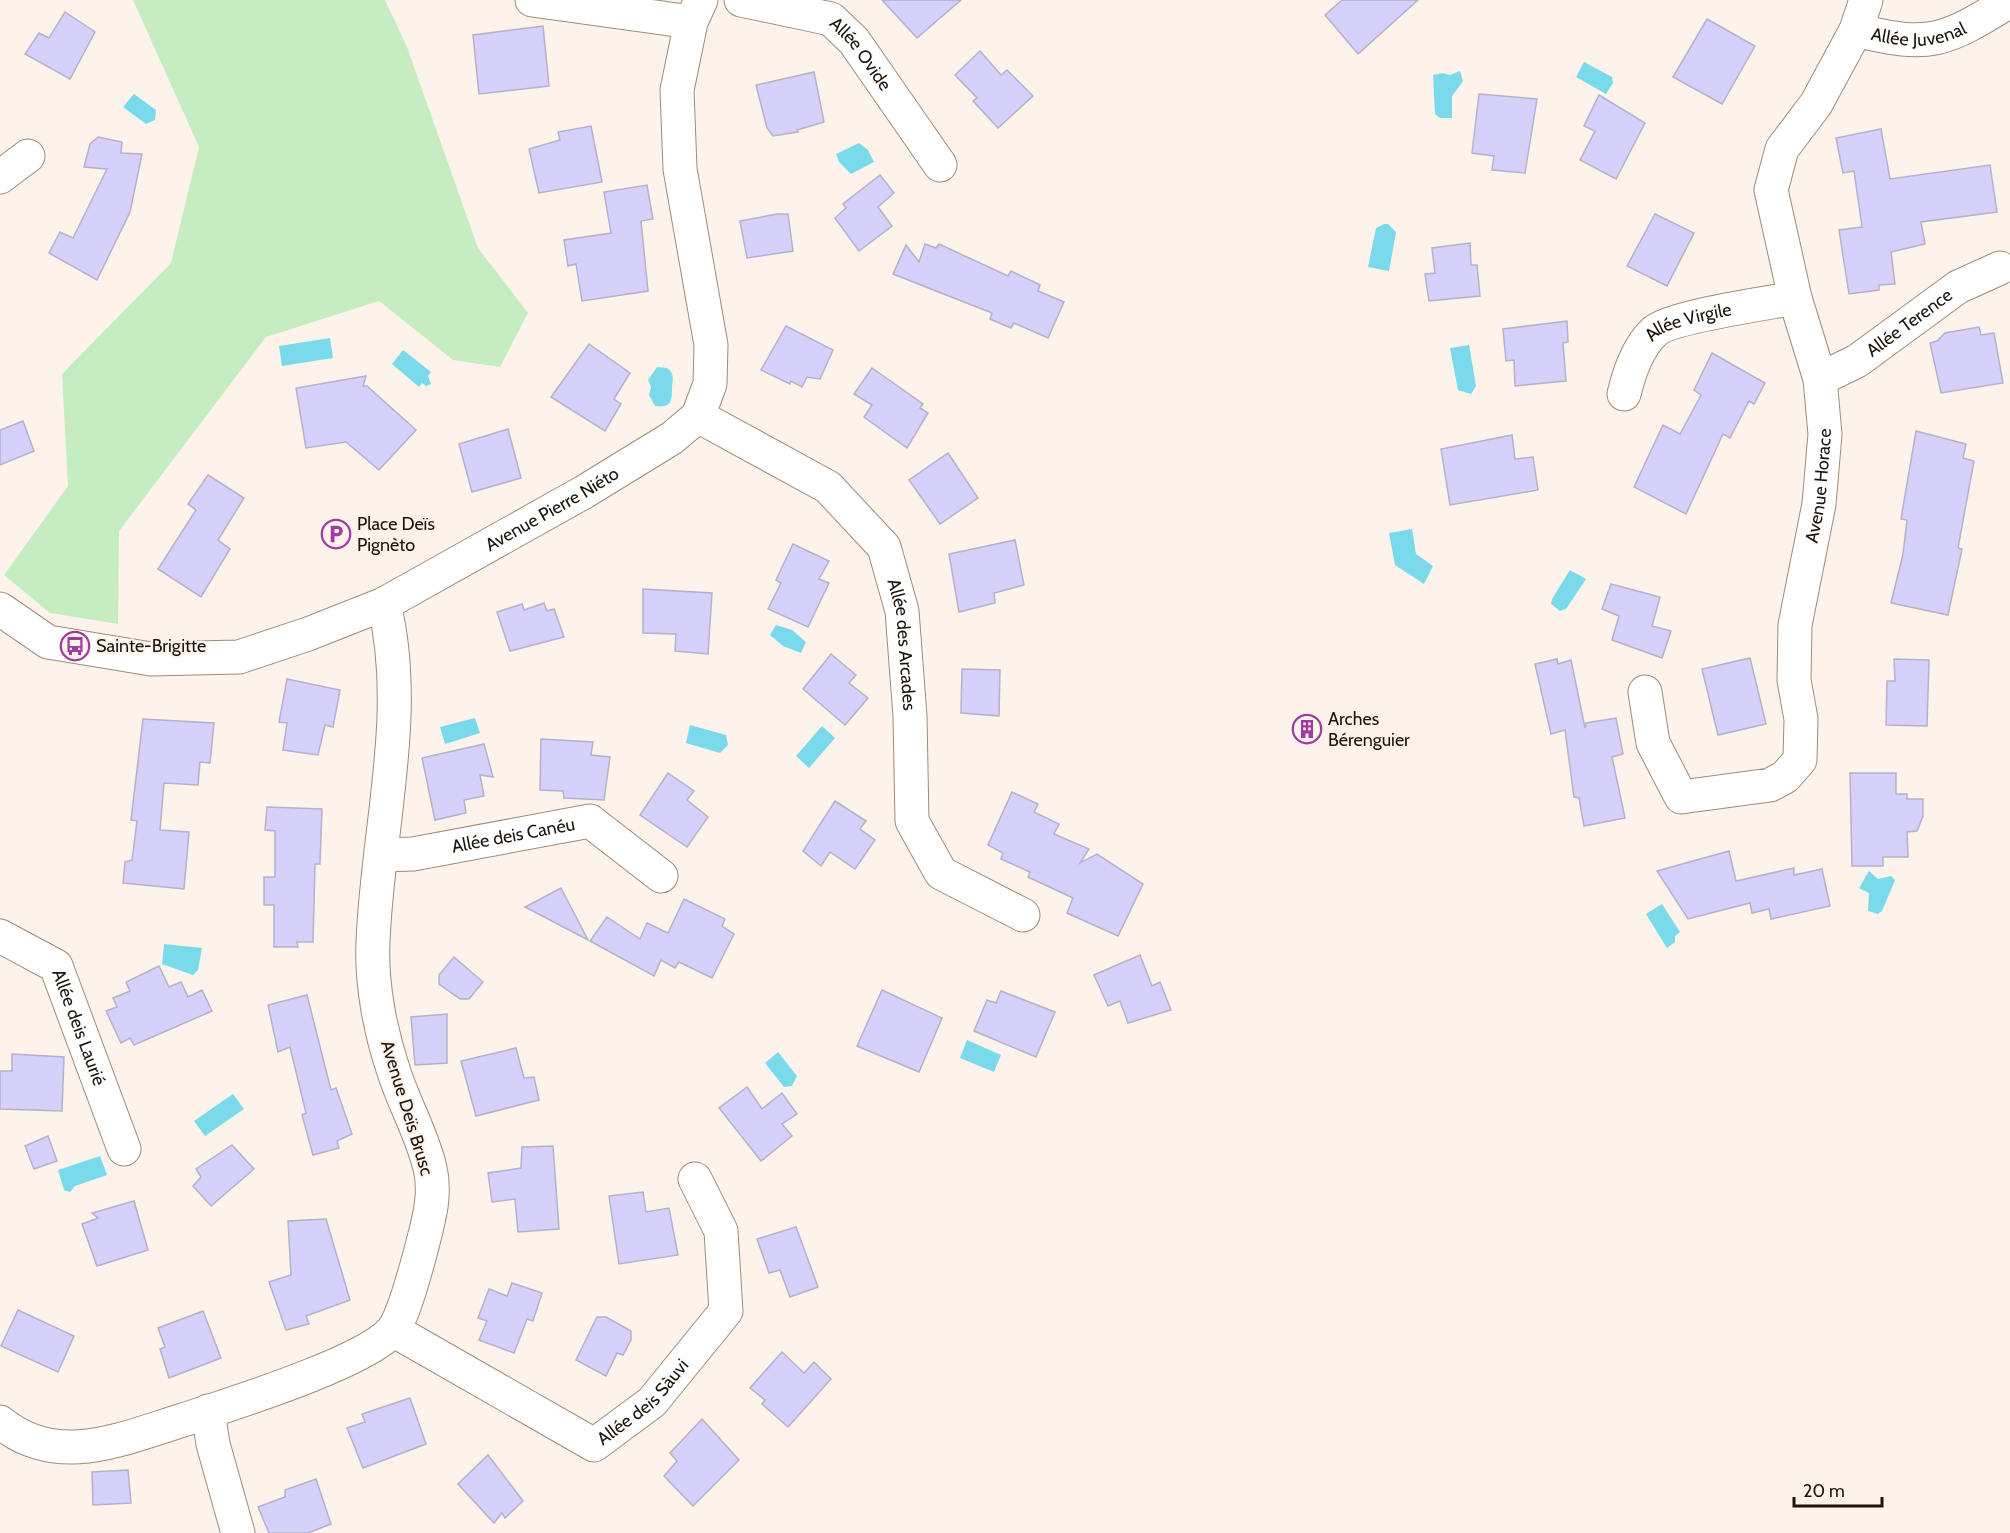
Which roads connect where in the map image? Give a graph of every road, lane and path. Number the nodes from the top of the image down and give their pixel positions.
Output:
1 (532, 0) edge
2 (741, 0) edge
3 (2010, 1) edge
4 (696, 11) edge
5 (1861, 15) edge
6 (28, 156) dead end
7 (940, 165) dead end
8 (0, 177) edge
9 (2000, 268) dead end
10 (1795, 298) junction
11 (1820, 379) junction
12 (1624, 394) dead end
13 (698, 416) junction
14 (384, 604) junction
15 (0, 609) edge
16 (1645, 692) dead end
17 (381, 855) junction
18 (661, 876) dead end
19 (1023, 915) dead end
20 (0, 936) edge
21 (124, 1149) dead end
22 (695, 1179) dead end
23 (393, 1330) junction
24 (208, 1412) junction
25 (0, 1422) edge
26 (238, 1533) edge

1 - 4 street
2 - 7 street, Allée Ovide
3 - 5 street, Allée Juvenal
4 - 13 street, Avenue Pierre Niéto
5 - 10 street, Avenue Horace
6 - 8 street
9 - 11 street, Allée Terence
10 - 11 street, Avenue Horace
10 - 12 street, Allée Virgile
11 - 16 street, Avenue Horace
13 - 14 street, Avenue Pierre Niéto
13 - 19 street, Allée des Arcades
14 - 15 street, Avenue Pierre Niéto
14 - 17 street, Avenue Deïs Brusc
17 - 18 street, Allée deis Canéu
17 - 23 street, Avenue Deïs Brusc
20 - 21 street, Allée deis Laurié
22 - 23 street, Allée deis Sàuvi
23 - 24 street
24 - 25 street
24 - 26 street

